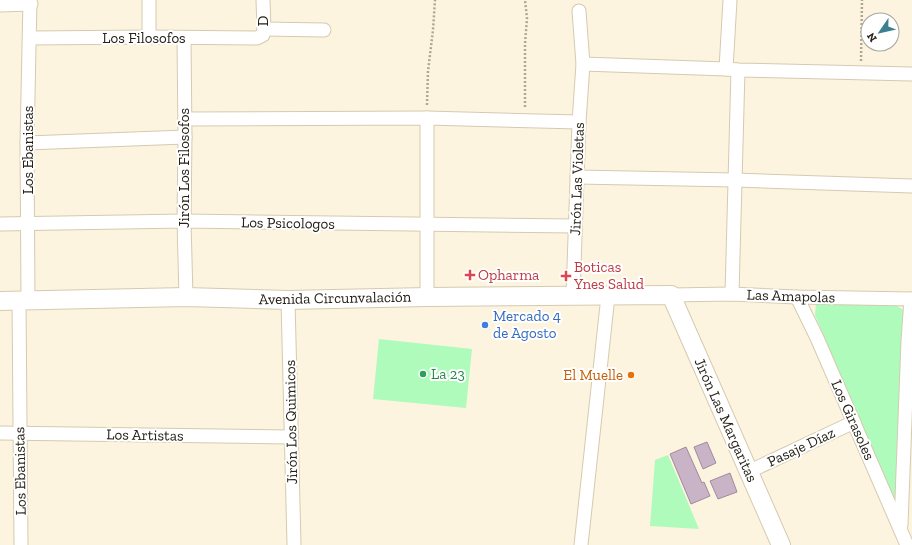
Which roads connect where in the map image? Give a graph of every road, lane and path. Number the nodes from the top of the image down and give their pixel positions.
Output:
1 (149, 0) edge
2 (263, 0) edge
3 (435, 0) edge
4 (525, 0) edge
5 (730, 0) edge
6 (862, 0) edge
7 (30, 2) edge
8 (0, 5) edge
9 (579, 11) dead end
10 (324, 30) dead end
11 (261, 34) junction
12 (30, 38) junction
13 (149, 38) junction
14 (184, 38) junction
15 (584, 64) junction
16 (732, 70) junction
17 (861, 73) junction
18 (912, 74) edge
19 (427, 118) junction
20 (185, 119) junction
21 (526, 121) junction
22 (579, 122) junction
23 (185, 137) junction
24 (27, 143) junction
25 (577, 178) junction
26 (736, 180) junction
27 (912, 186) edge
28 (184, 221) junction
29 (0, 224) edge
30 (28, 224) junction
31 (427, 224) junction
32 (575, 226) junction
33 (732, 294) junction
34 (573, 295) junction
35 (671, 295) junction
36 (608, 296) junction
37 (427, 297) junction
38 (797, 297) junction
39 (186, 298) junction
40 (911, 299) edge
41 (288, 300) junction
42 (0, 301) edge
43 (24, 301) junction
44 (854, 422) junction
45 (0, 433) edge
46 (20, 433) junction
47 (291, 437) junction
48 (748, 472) junction
49 (901, 529) junction
50 (21, 545) edge
51 (294, 545) edge
52 (581, 545) edge
53 (781, 545) edge
54 (907, 545) edge

1 - 13 street
2 - 11 street, D
3 - 19 path
4 - 21 path
5 - 16 street
6 - 17 path
7 - 8 street
7 - 12 street, Los Ebanistas
9 - 15 street, Jirón Las Violetas
10 - 11 street, Los Filosofos
11 - 14 street, Los Filosofos
12 - 13 street, Los Filosofos
12 - 24 street, Los Ebanistas
13 - 14 street, Los Filosofos
14 - 20 street, Jirón Los Filosofos
15 - 16 street
15 - 22 street, Jirón Las Violetas
16 - 17 street
16 - 26 street
17 - 18 street
19 - 20 street
19 - 21 street
19 - 31 street
20 - 23 street, Jirón Los Filosofos
21 - 22 street
22 - 25 street, Jirón Las Violetas
23 - 24 street
23 - 28 street, Jirón Los Filosofos
24 - 30 street, Los Ebanistas
25 - 26 street
25 - 32 street, Jirón Las Violetas
26 - 27 street
26 - 33 street
28 - 30 street, Los Psicologos
28 - 31 street, Los Psicologos
28 - 39 street, Jirón Los Filosofos
29 - 30 street, Los Psicologos
30 - 43 street, Los Ebanistas
31 - 32 street, Los Psicologos
31 - 37 street
32 - 34 street, Jirón Las Violetas
33 - 35 street, Las Amapolas
33 - 38 street, Las Amapolas
34 - 36 street, Avenida Circunvalación
34 - 37 street, Avenida Circunvalación
35 - 36 street, Avenida Circunvalación
35 - 48 street, Jirón Las Margaritas
36 - 52 street
37 - 41 street, Avenida Circunvalación
38 - 40 street, Las Amapolas
38 - 44 street, Los Girasoles
39 - 41 street, Avenida Circunvalación
39 - 43 street, Avenida Circunvalación
40 - 49 street
41 - 47 street, Jirón Los Quimicos
42 - 43 street, Avenida Circunvalación
43 - 46 street, Los Ebanistas
44 - 48 street, Pasaje Díaz
44 - 49 street, Los Girasoles
45 - 46 street, Los Artistas
46 - 47 street, Los Artistas
46 - 50 street, Los Ebanistas
47 - 51 street, Jirón Los Quimicos
48 - 53 street, Jirón Las Margaritas
49 - 54 street, Los Girasoles

